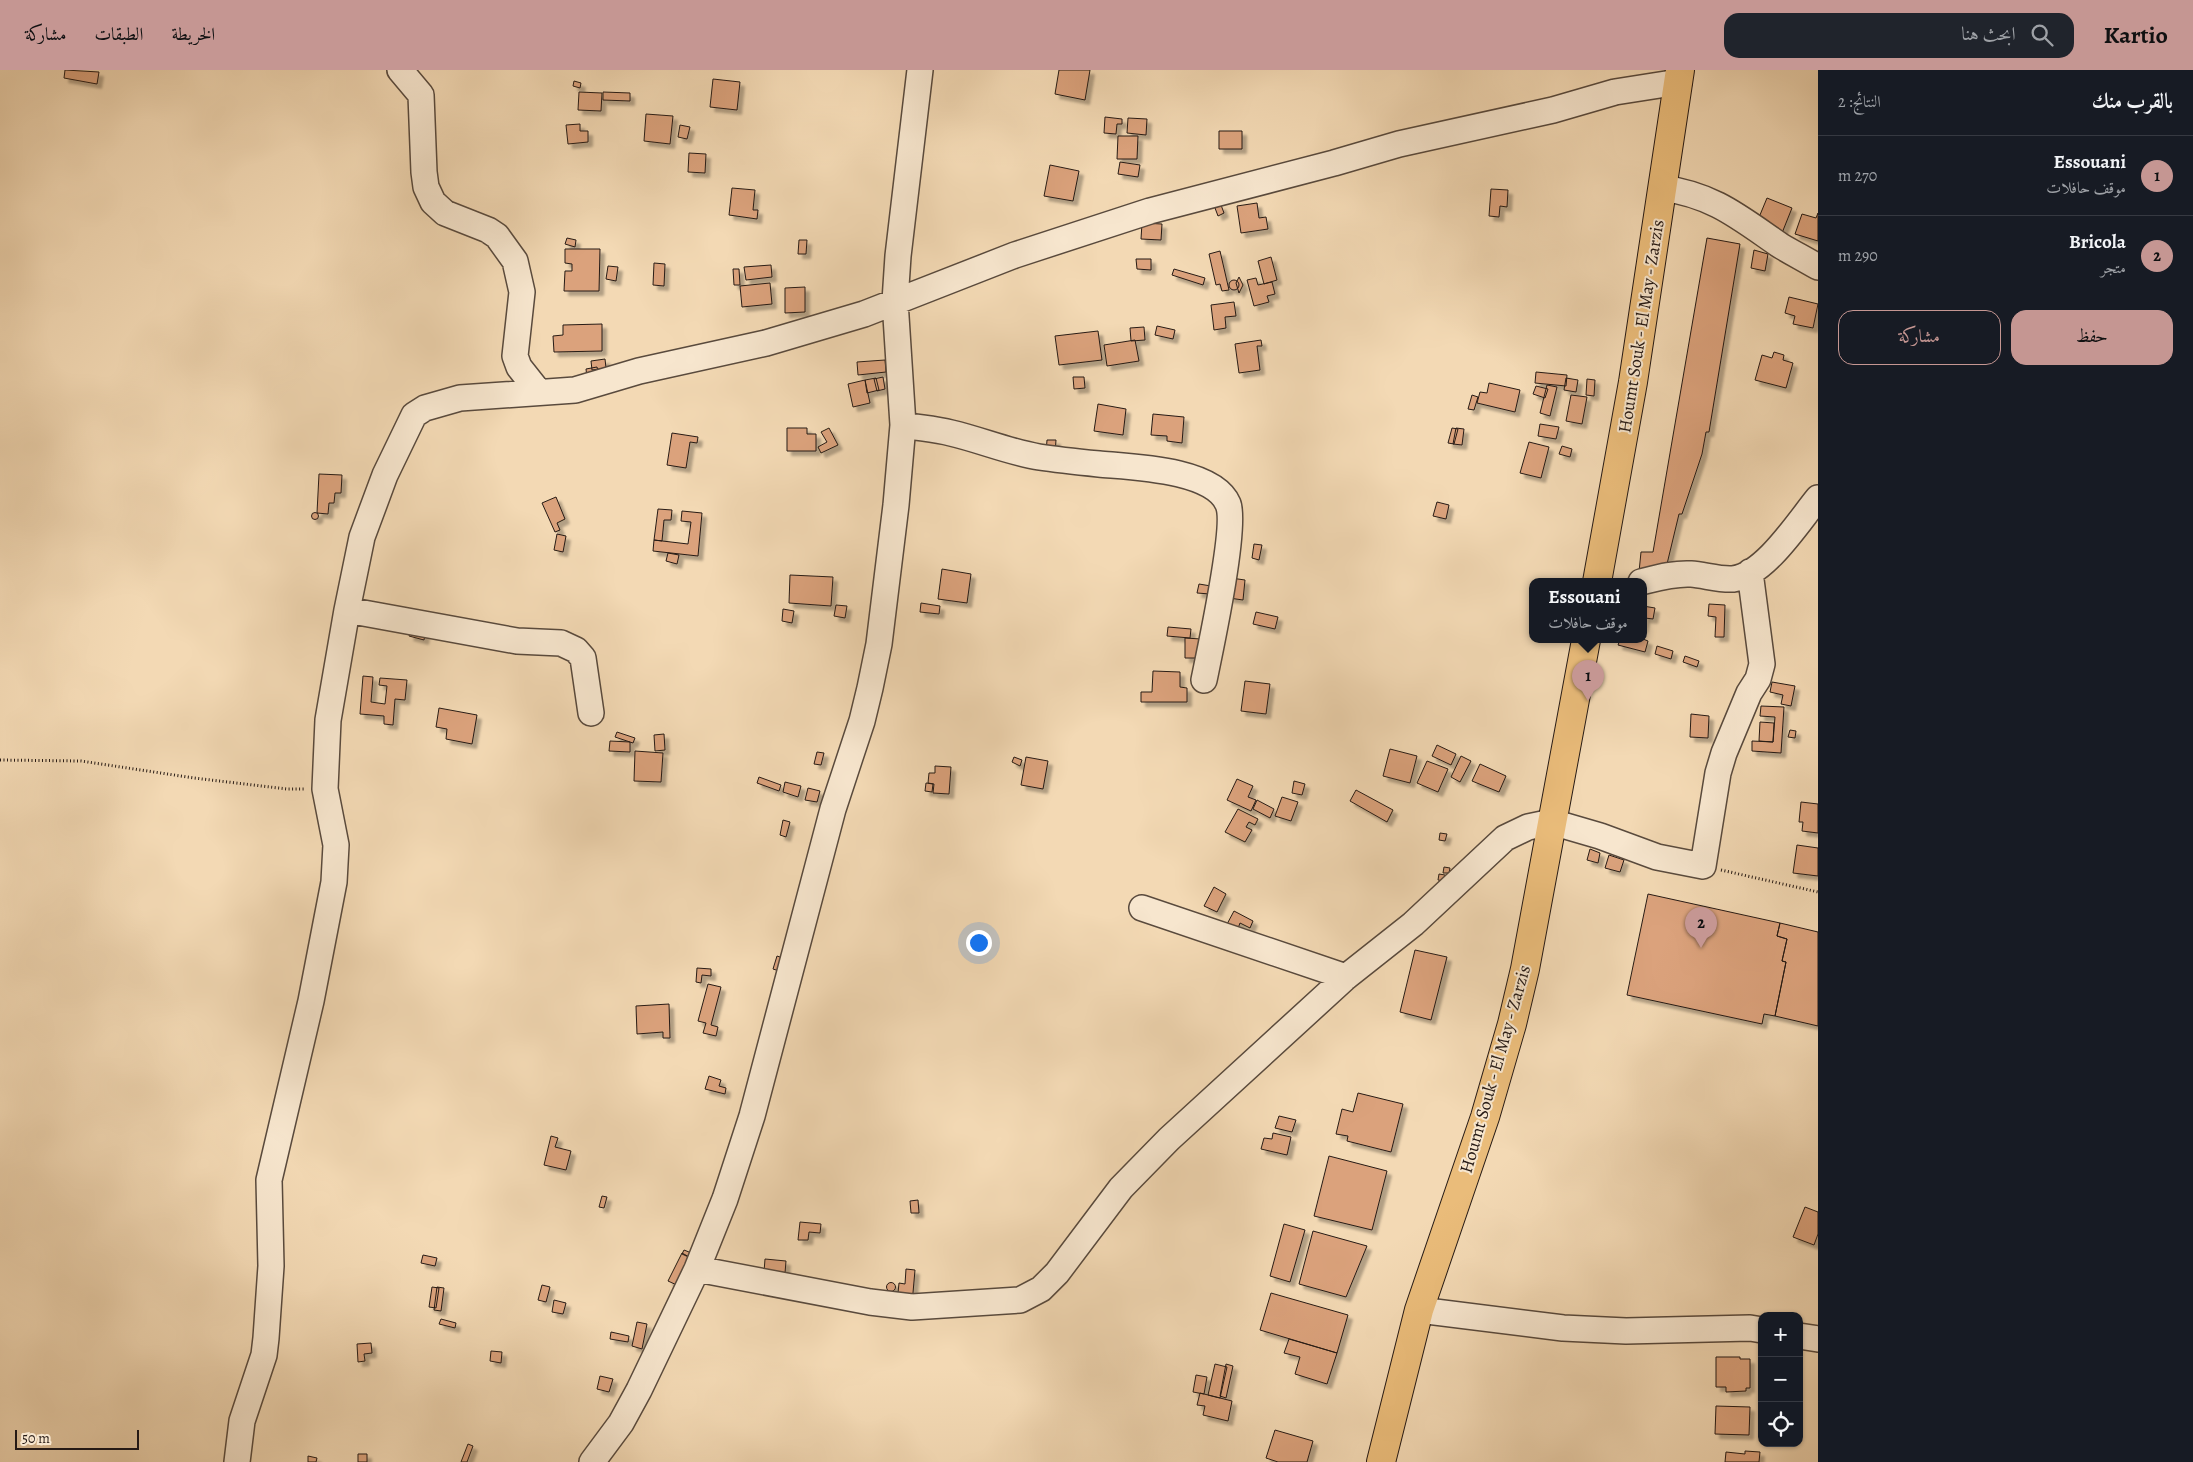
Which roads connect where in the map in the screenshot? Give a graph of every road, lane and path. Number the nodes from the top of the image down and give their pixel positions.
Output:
1 (400, 70) edge
2 (920, 70) edge
3 (1679, 76) edge
4 (1662, 188) junction
5 (1818, 267) edge
6 (895, 302) junction
7 (538, 391) junction
8 (903, 425) junction
9 (1818, 498) edge
10 (1750, 572) junction
11 (1598, 578) edge
12 (1647, 581) edge
13 (347, 610) junction
14 (1585, 643) edge
15 (1204, 680) dead end
16 (591, 713) dead end
17 (0, 760) edge
18 (325, 789) junction
19 (1552, 822) junction
20 (1703, 866) junction
21 (1818, 892) edge
22 (1142, 908) dead end
23 (1346, 977) junction
24 (697, 1269) junction
25 (1419, 1310) junction
26 (1758, 1329) edge
27 (1803, 1337) edge
28 (1818, 1339) edge
29 (237, 1462) edge
30 (592, 1462) edge
31 (1381, 1462) edge

1 - 7 street
2 - 6 street
3 - 4 main road, Houmt Souk - El May - Zarzis
3 - 6 street
4 - 5 street
4 - 11 main road, Houmt Souk - El May - Zarzis
6 - 7 street
6 - 8 street
7 - 13 street
8 - 15 street
8 - 24 street
9 - 10 street
10 - 12 street
10 - 20 street
13 - 16 street
13 - 18 street
14 - 19 main road, Houmt Souk - El May - Zarzis
17 - 18 path
18 - 29 street
19 - 20 street
19 - 23 street
19 - 25 main road, Houmt Souk - El May - Zarzis
20 - 21 path
22 - 23 street
23 - 24 street
24 - 30 street
25 - 26 street
25 - 31 main road, Houmt Souk - El May - Zarzis
27 - 28 street

